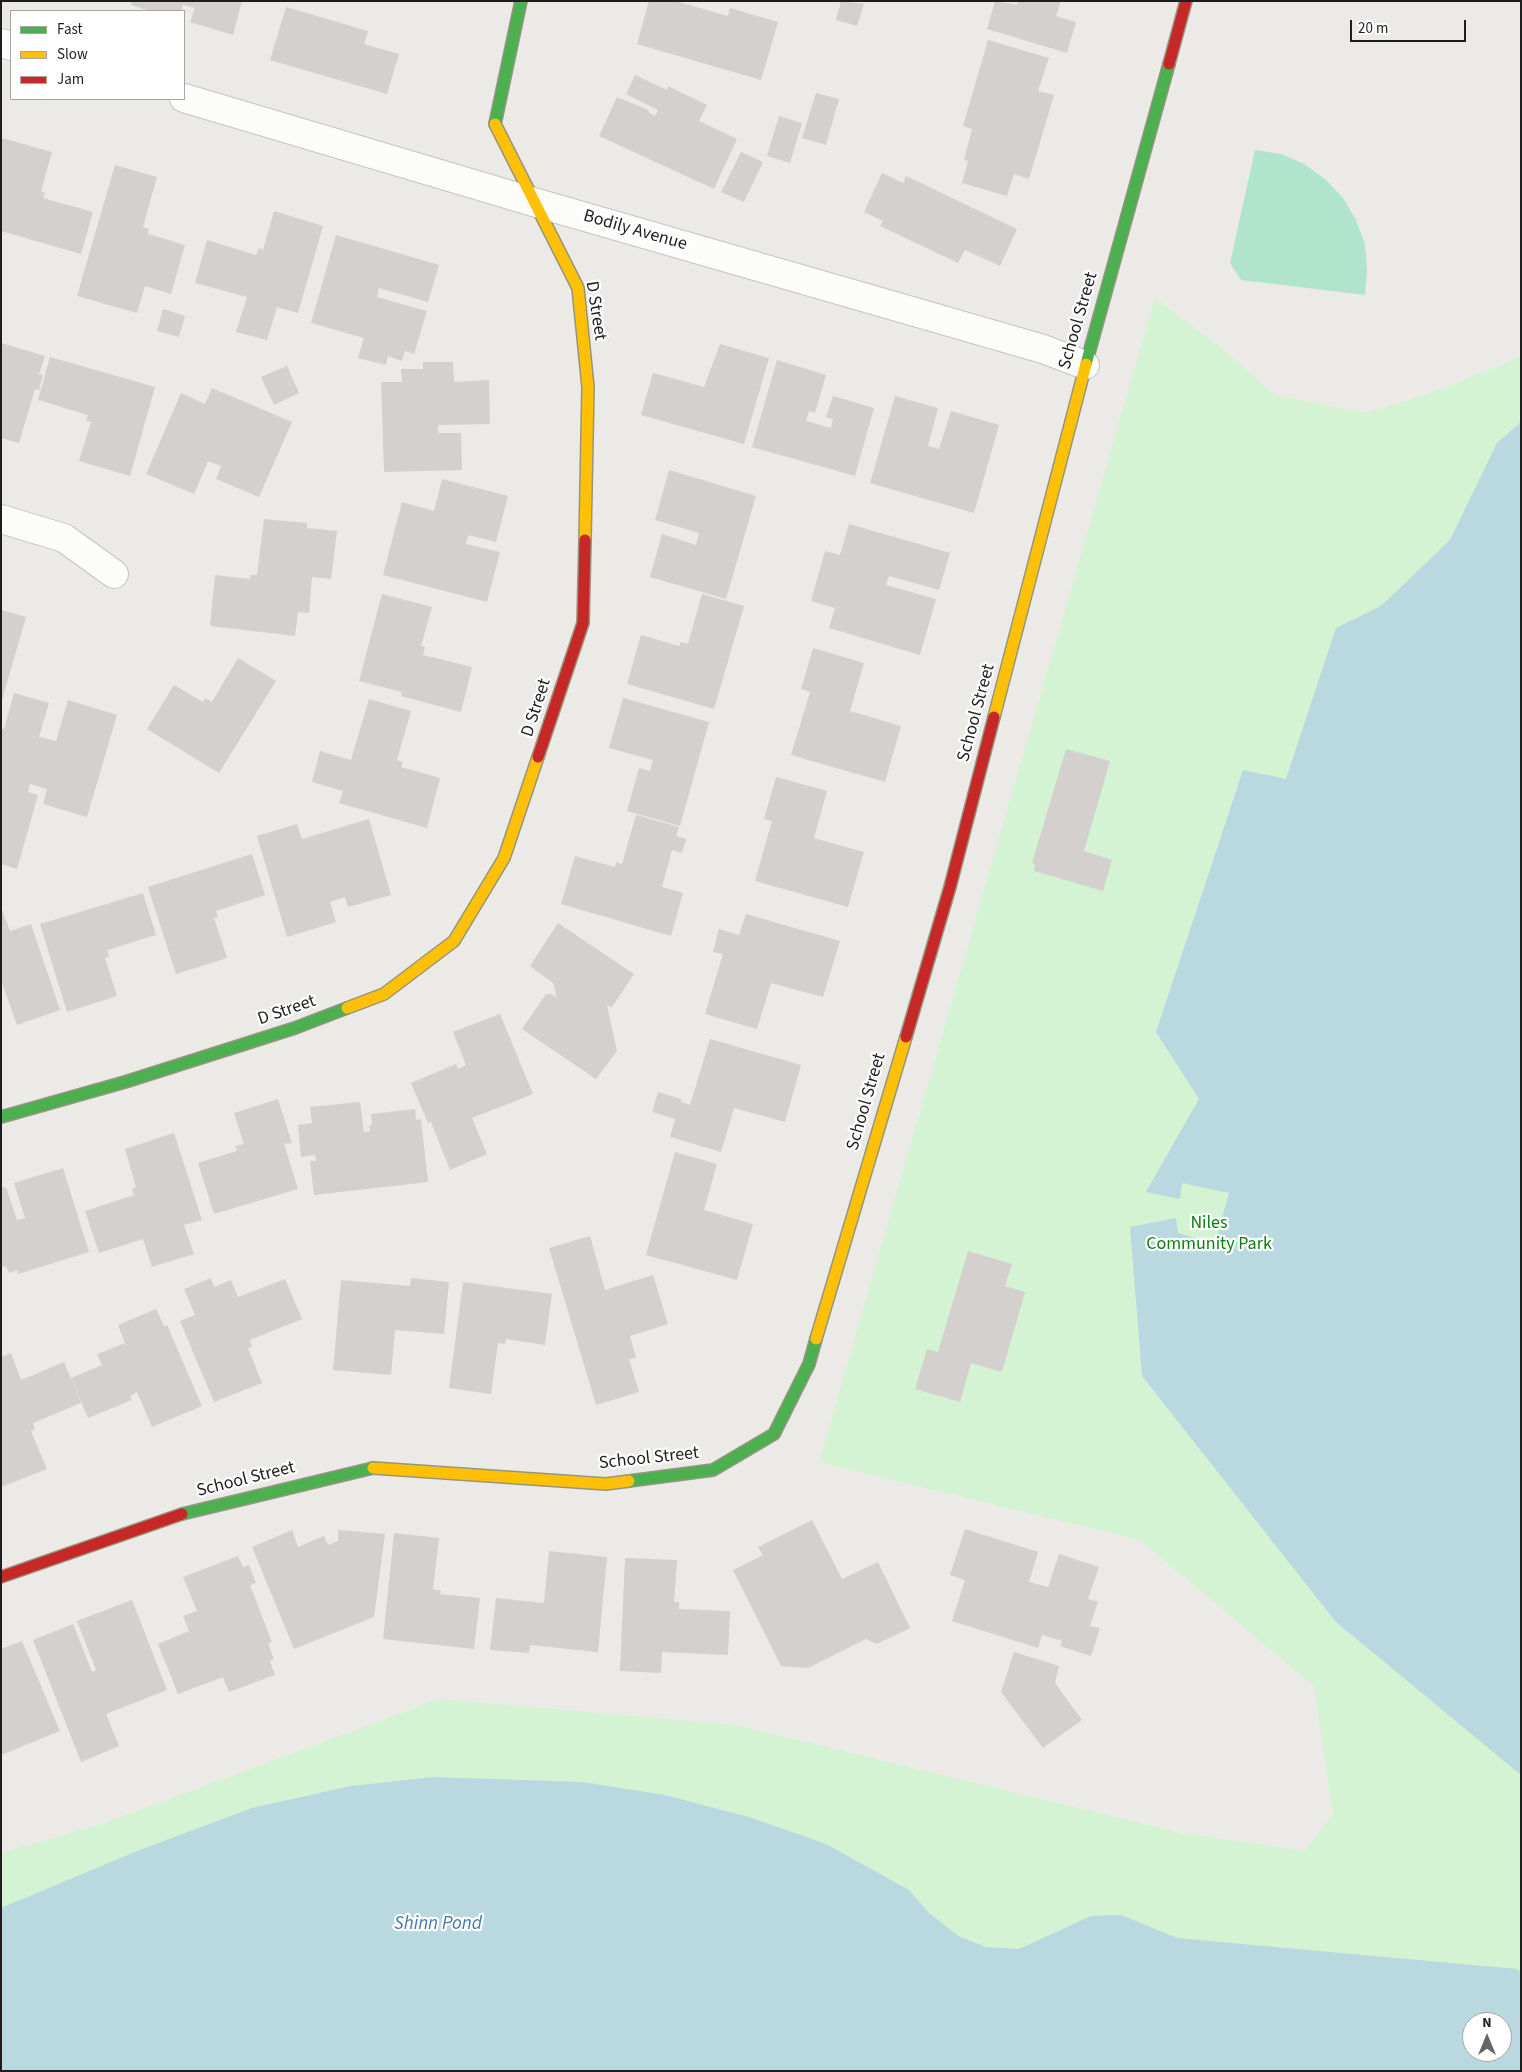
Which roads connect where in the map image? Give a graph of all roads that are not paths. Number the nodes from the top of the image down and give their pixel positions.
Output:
1 (521, 1) edge
2 (1186, 1) edge
3 (185, 98) edge
4 (537, 203) junction
5 (1085, 365) junction
6 (1, 518) edge
7 (114, 574) dead end
8 (1, 1117) edge
9 (1, 1577) edge

1 - 4 street, D Street
2 - 5 street, School Street
3 - 4 street, Bodily Avenue
4 - 5 street, Bodily Avenue
4 - 8 street, D Street
5 - 9 street, School Street
6 - 7 street

